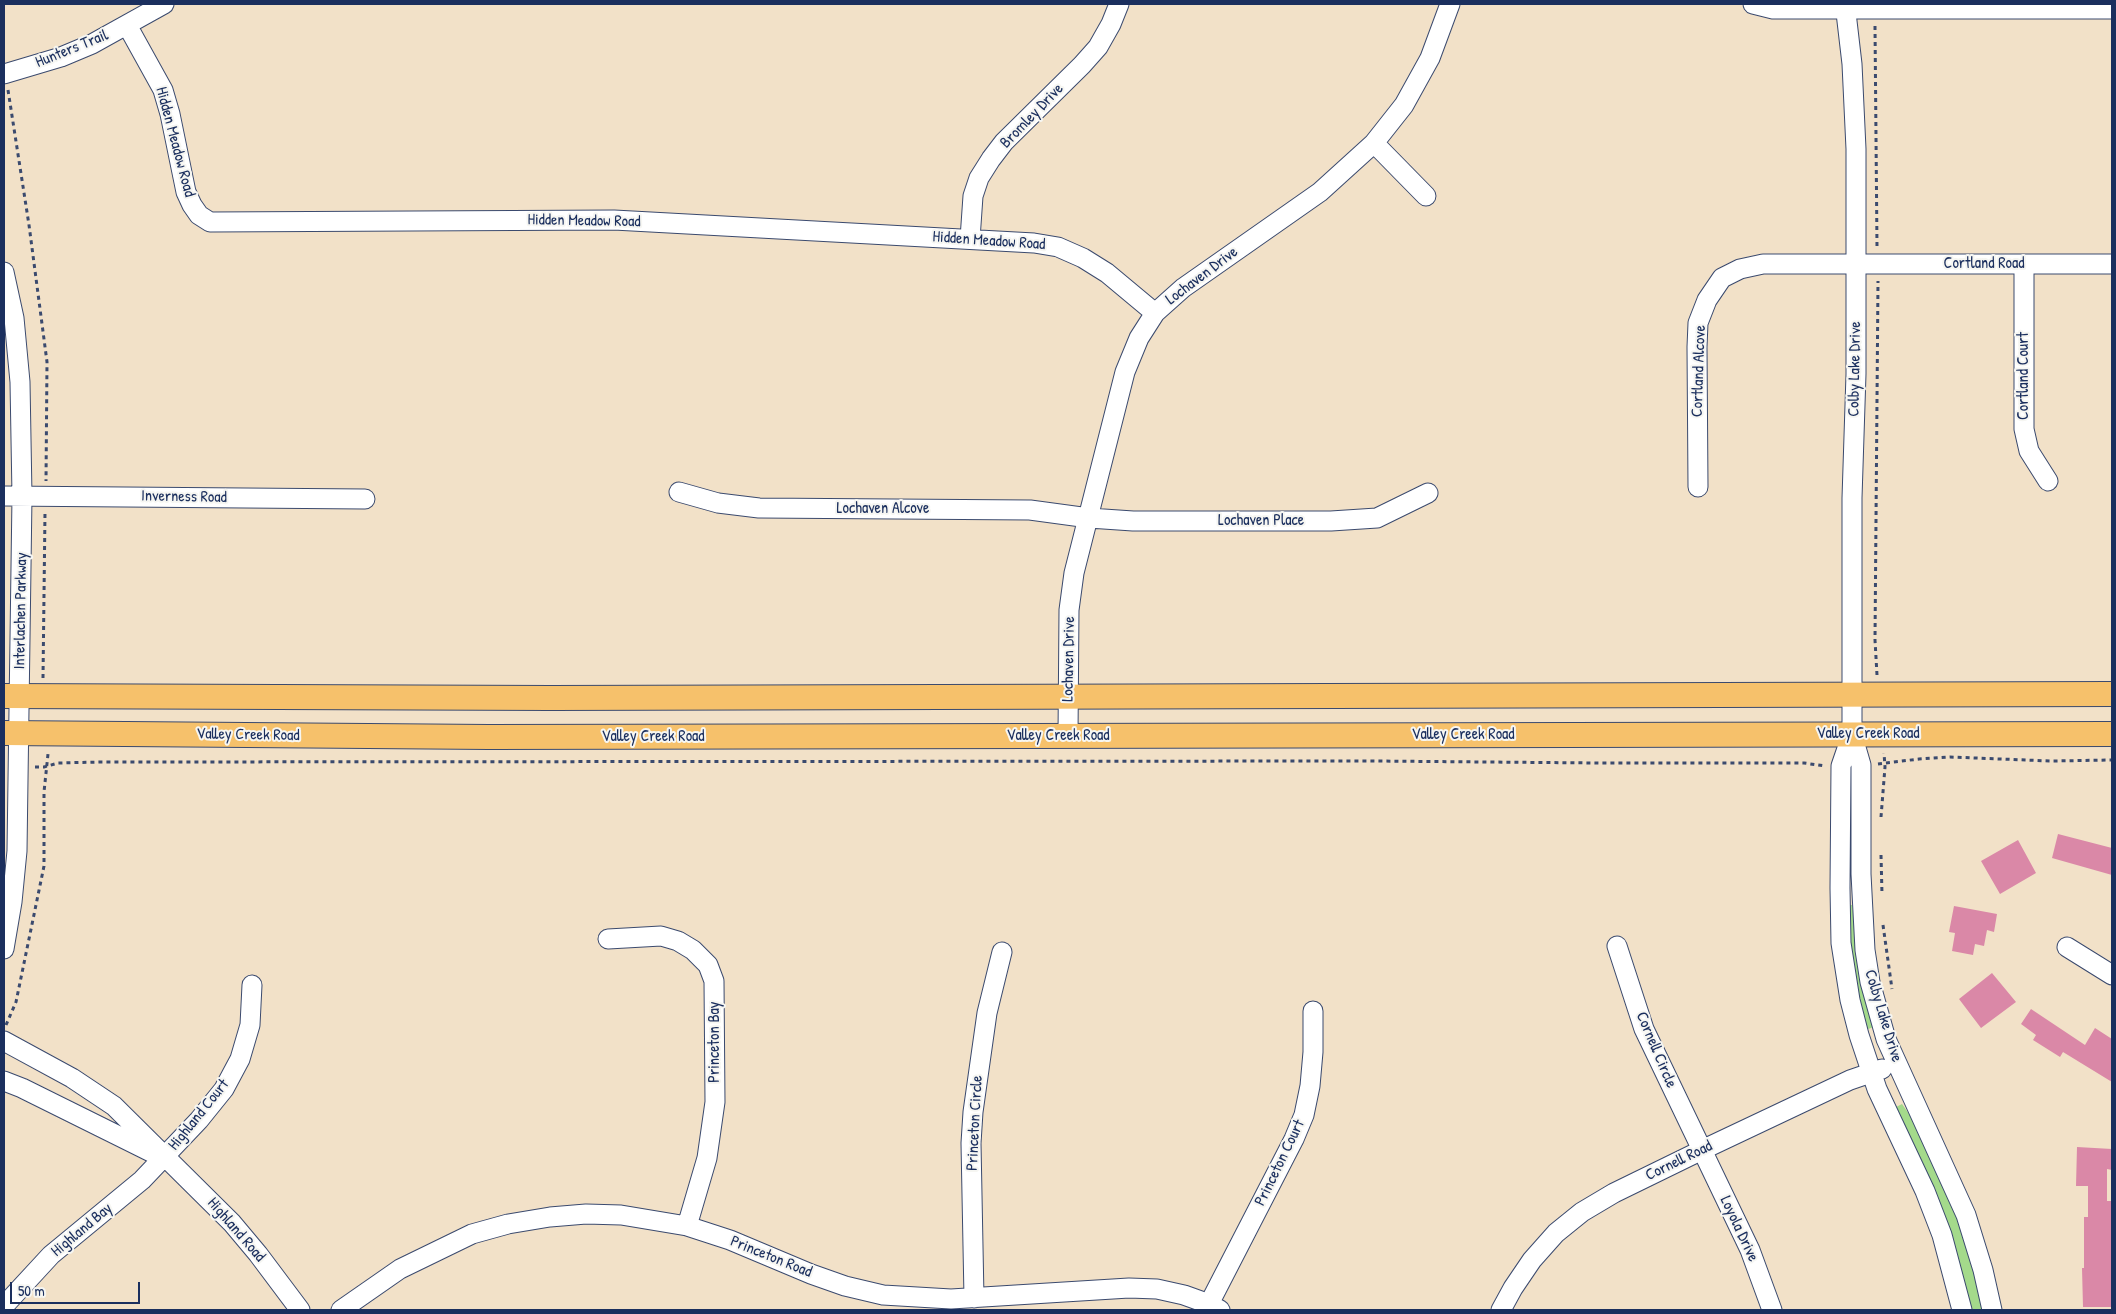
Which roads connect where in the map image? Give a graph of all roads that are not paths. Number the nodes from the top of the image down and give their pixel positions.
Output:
1 (164, 4) edge
2 (1119, 4) edge
3 (1450, 4) edge
4 (1752, 4) edge
5 (1845, 7) edge
6 (2112, 10) edge
7 (127, 25) junction
8 (6, 82) edge
9 (1374, 144) junction
10 (1426, 196) dead end
11 (970, 239) junction
12 (1856, 263) junction
13 (2024, 264) junction
14 (2112, 264) edge
15 (4, 272) edge
16 (1155, 313) junction
17 (2048, 481) dead end
18 (1698, 487) dead end
19 (679, 492) dead end
20 (1428, 493) dead end
21 (13, 496) edge
22 (365, 500) dead end
23 (1089, 518) junction
24 (2112, 694) edge
25 (1852, 695) junction
26 (12, 696) edge
27 (1068, 697) junction
28 (11, 733) edge
29 (1852, 734) junction
30 (2112, 734) edge
31 (1068, 736) junction
32 (608, 939) dead end
33 (1617, 946) dead end
34 (2067, 947) dead end
35 (4, 949) edge
36 (1002, 952) dead end
37 (2112, 975) edge
38 (252, 985) dead end
39 (1314, 1011) dead end
40 (4, 1040) edge
41 (1896, 1064) junction
42 (1871, 1072) junction
43 (4, 1081) edge
44 (1702, 1150) junction
45 (164, 1158) junction
46 (687, 1226) junction
47 (974, 1298) junction
48 (4, 1306) edge
49 (1215, 1307) edge
50 (300, 1310) edge
51 (341, 1310) edge
52 (1501, 1310) edge
53 (1772, 1310) edge
54 (1962, 1310) edge
55 (1992, 1310) edge

1 - 7 street, Hunters Trail
2 - 11 street, Bromley Drive
3 - 9 street, Lochaven Drive
4 - 5 street
5 - 6 street
5 - 12 street, Colby Lake Drive
7 - 8 street, Hunters Trail
7 - 11 street, Hidden Meadow Road
9 - 10 street
9 - 16 street, Lochaven Drive
11 - 16 street, Hidden Meadow Road
12 - 13 street, Cortland Road
12 - 18 street, Cortland Alcove
12 - 25 street, Colby Lake Drive
13 - 14 street, Cortland Road
13 - 17 street, Cortland Court
15 - 21 street, Interlachen Parkway
16 - 23 street, Lochaven Drive
19 - 23 street, Lochaven Alcove
20 - 23 street, Lochaven Place
21 - 22 street, Inverness Road
21 - 26 street, Interlachen Parkway
23 - 27 street, Lochaven Drive
24 - 25 main road
25 - 27 main road
25 - 29 street, Colby Lake Drive
26 - 27 main road
26 - 28 street, Interlachen Parkway
27 - 31 street, Lochaven Drive
28 - 31 main road, Valley Creek Road
28 - 35 street, Interlachen Parkway
29 - 30 main road, Valley Creek Road
29 - 31 main road, Valley Creek Road
29 - 41 street, Colby Lake Drive
29 - 42 street, Colby Lake Drive
32 - 46 street, Princeton Bay
33 - 44 street, Cornell Circle
34 - 37 street
36 - 47 street, Princeton Circle
38 - 45 street, Highland Court
39 - 49 street, Princeton Court
40 - 45 street, Highland Road
41 - 42 street, Cornell Road
41 - 55 street, Colby Lake Drive
42 - 44 street, Cornell Road
42 - 54 street, Colby Lake Drive
43 - 45 street, Highland Road
44 - 52 street, Cornell Road
44 - 53 street, Loyola Drive
45 - 48 street, Highland Bay
45 - 50 street, Highland Road
46 - 47 street, Princeton Road
46 - 51 street, Princeton Road
47 - 49 street, Princeton Road

